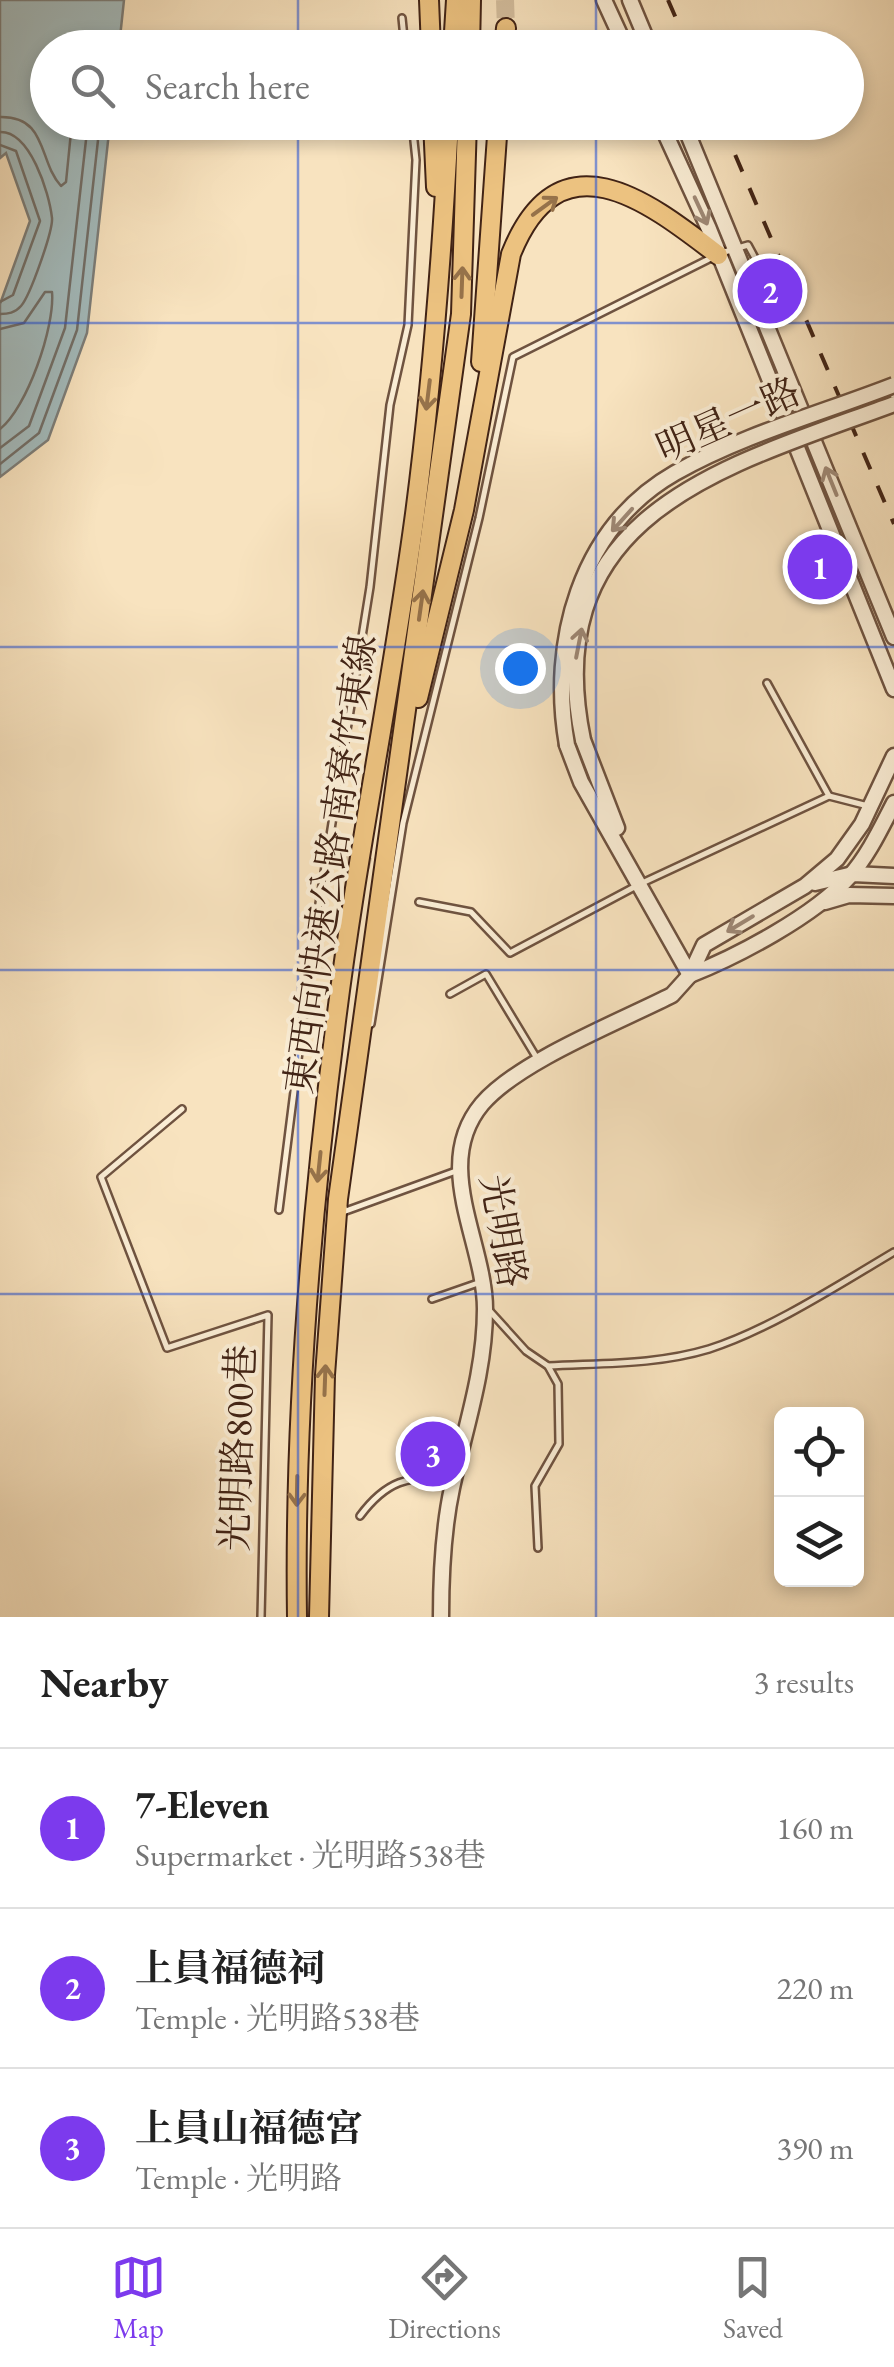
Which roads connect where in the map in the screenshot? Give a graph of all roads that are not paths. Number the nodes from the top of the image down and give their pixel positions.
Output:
1 (429, 0) edge
2 (456, 0) edge
3 (471, 0) edge
4 (604, 0) edge
5 (630, 0) edge
6 (402, 18) dead end
7 (403, 30) edge
8 (430, 30) edge
9 (454, 30) edge
10 (470, 30) edge
11 (618, 30) edge
12 (642, 30) edge
13 (414, 140) edge
14 (434, 140) edge
15 (448, 140) edge
16 (467, 140) edge
17 (497, 140) edge
18 (668, 140) edge
19 (691, 140) edge
20 (736, 245) junction
21 (718, 255) junction
22 (762, 271) dead end
23 (440, 298) junction
24 (894, 385) edge
25 (894, 394) edge
26 (894, 404) edge
27 (865, 405) dead end
28 (477, 428) junction
29 (894, 636) edge
30 (768, 683) dead end
31 (894, 688) edge
32 (894, 756) edge
33 (398, 770) junction
34 (829, 796) junction
35 (894, 803) edge
36 (871, 807) junction
37 (852, 874) junction
38 (894, 876) edge
39 (637, 878) junction
40 (805, 886) junction
41 (894, 896) edge
42 (419, 902) dead end
43 (806, 911) junction
44 (690, 975) junction
45 (450, 994) dead end
46 (540, 1062) junction
47 (182, 1110) dead end
48 (459, 1170) junction
49 (278, 1210) dead end
50 (894, 1252) edge
51 (481, 1282) junction
52 (432, 1299) dead end
53 (486, 1307) junction
54 (548, 1366) junction
55 (454, 1479) junction
56 (360, 1516) dead end
57 (538, 1548) dead end
58 (261, 1617) edge
59 (297, 1617) edge
60 (319, 1617) edge
61 (442, 1617) edge

1 - 8 highway
2 - 9 highway
3 - 10 highway
4 - 11 street
5 - 12 street
6 - 7 lane
13 - 49 lane
14 - 23 highway
15 - 23 highway, 東西向快速公路 南寮竹東線
33 -> 16 highway, 東西向快速公路 南寮竹東線
17 - 28 highway
18 -> 21 street
19 - 20 street
20 - 21 lane
20 - 22 lane
29 -> 20 street
28 -> 21 highway
21 - 31 street
21 - 48 lane
23 -> 59 highway, 東西向快速公路 南寮竹東線
24 -> 39 street, 明星一路, bridge
25 - 27 lane
39 -> 26 street, 明星一路, bridge
28 - 33 highway
30 - 34 lane
32 - 36 street, 光明路
60 -> 33 highway, 東西向快速公路 南寮竹東線
34 - 36 lane
34 - 39 lane
35 - 37 street, 光明路
36 - 40 street, 光明路
37 - 38 street
37 - 40 street
37 - 43 street, 光明路
39 - 42 lane
39 - 44 street, 明星一路
40 -> 44 street, 光明路
41 - 43 street
43 - 44 street, 光明路
44 - 46 street, 光明路
45 - 46 lane
46 - 48 street, 光明路
47 - 58 lane, 光明路800巷
48 - 51 street, 光明路
50 - 54 lane
51 - 52 lane
51 - 53 street, 光明路
53 - 54 lane
53 - 55 street, 光明路
54 - 57 lane
55 - 56 lane
55 - 61 street, 光明路

